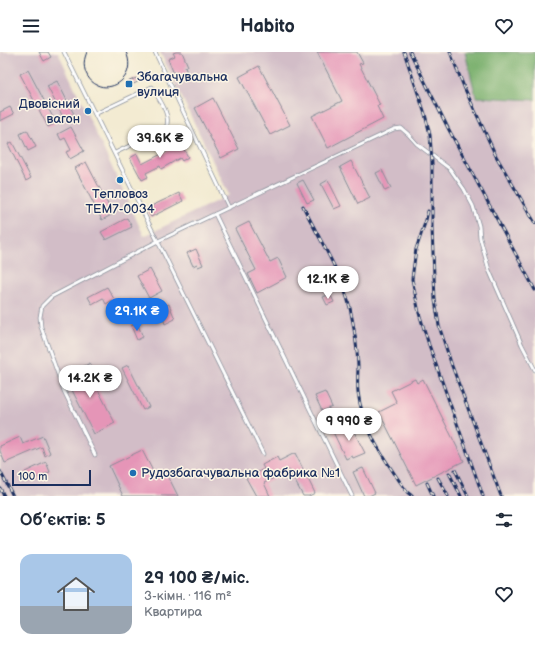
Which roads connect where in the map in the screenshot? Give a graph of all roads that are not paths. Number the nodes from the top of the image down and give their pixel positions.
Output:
1 (64, 52) edge
2 (155, 52) edge
3 (95, 114) junction
4 (115, 153) junction
5 (229, 208) junction
6 (215, 214) junction
7 (158, 242) junction
8 (535, 370) edge
9 (263, 454) dead end
10 (95, 455) dead end
11 (352, 496) edge

1 - 3 lane
2 - 5 lane
3 - 4 lane
3 - 4 lane
4 - 7 lane
5 - 6 lane
5 - 8 lane
6 - 7 lane
6 - 11 lane
7 - 9 lane
7 - 10 lane

